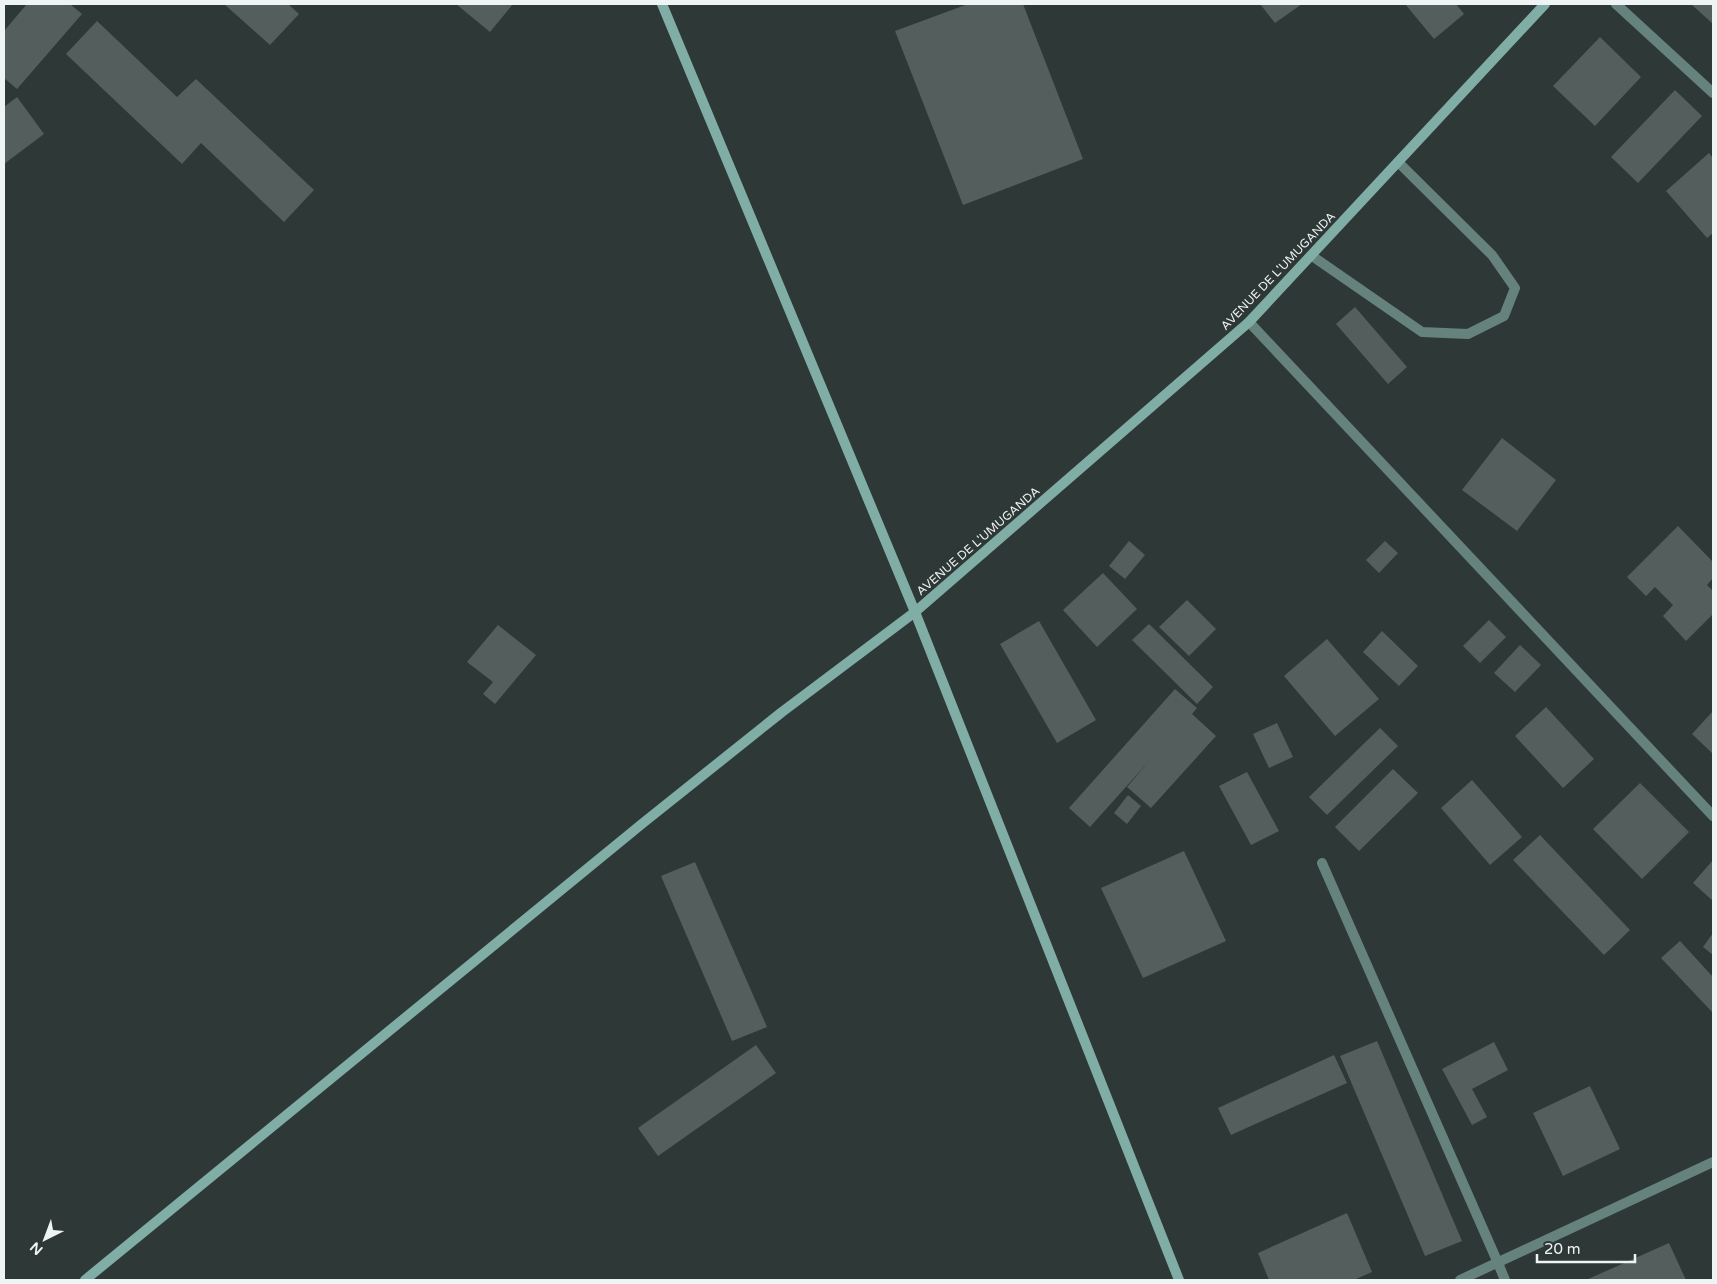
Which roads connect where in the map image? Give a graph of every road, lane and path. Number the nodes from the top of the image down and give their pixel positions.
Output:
1 (662, 4) edge
2 (1546, 4) edge
3 (1616, 4) edge
4 (1713, 93) edge
5 (1398, 162) junction
6 (1312, 256) junction
7 (1249, 322) junction
8 (915, 612) junction
9 (1713, 816) edge
10 (1322, 863) dead end
11 (1713, 1162) edge
12 (1498, 1263) junction
13 (85, 1280) edge
14 (1179, 1280) edge
15 (1460, 1280) edge
16 (1505, 1280) edge

1 - 8 street
2 - 5 street, AVENUE DE L'UMUGANDA
3 - 4 street
5 - 6 street, AVENUE DE L'UMUGANDA
5 - 6 street
6 - 7 street, AVENUE DE L'UMUGANDA
7 - 8 street, AVENUE DE L'UMUGANDA
7 - 9 street
8 - 13 street, AVENUE DE L'UMUGANDA
8 - 14 street
10 - 12 street
11 - 12 street
12 - 15 street
12 - 16 street

